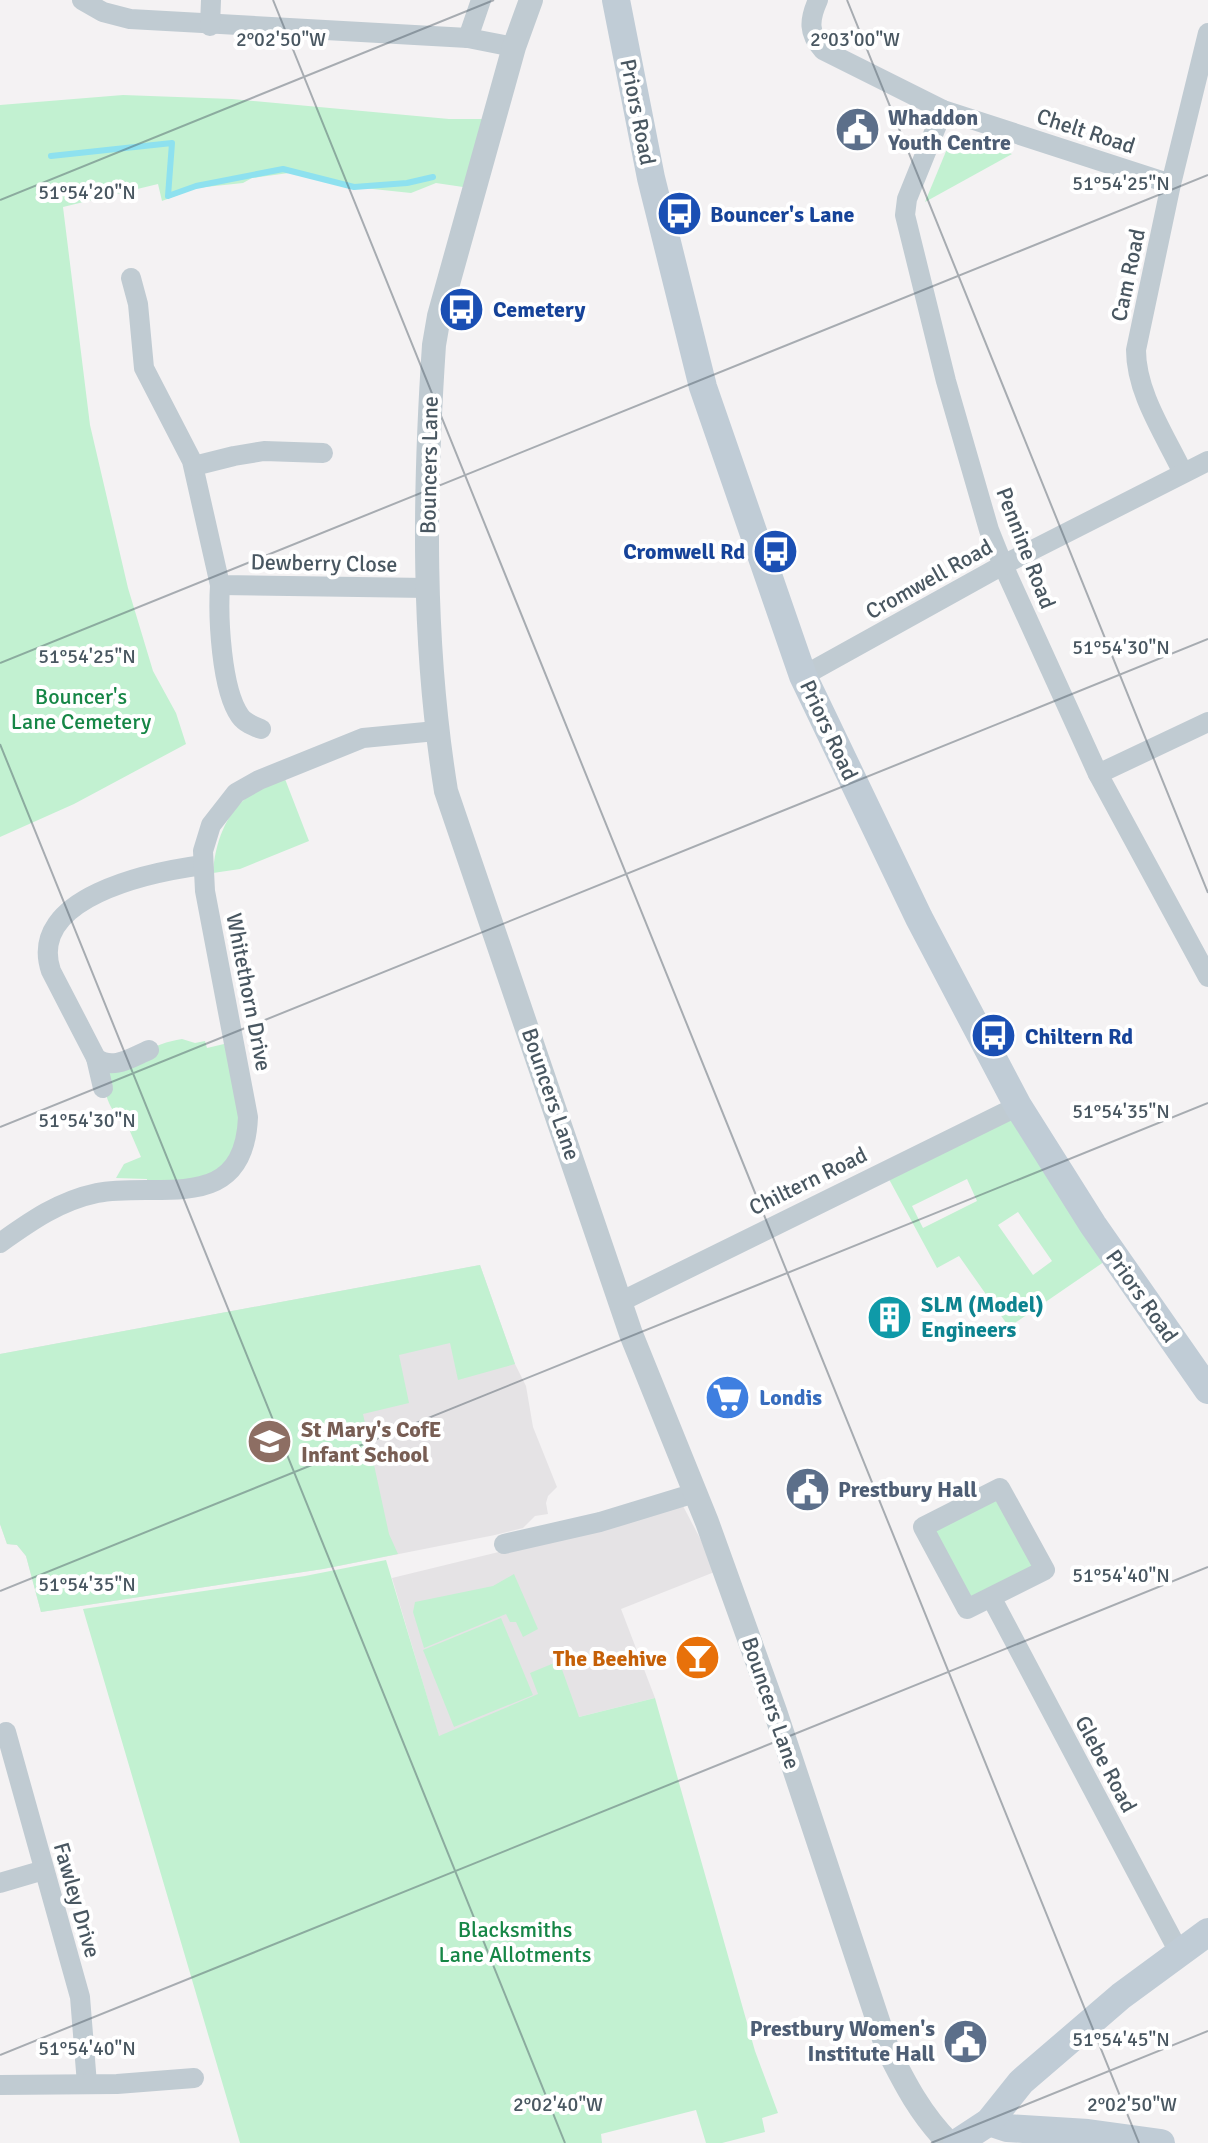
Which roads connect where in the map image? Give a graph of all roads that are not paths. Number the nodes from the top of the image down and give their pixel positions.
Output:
1 (82, 0) edge
2 (211, 0) edge
3 (481, 0) edge
4 (616, 0) edge
5 (818, 0) edge
6 (534, 1) edge
7 (210, 26) junction
8 (1208, 33) edge
9 (468, 38) junction
10 (514, 47) junction
11 (943, 110) junction
12 (1171, 184) junction
13 (131, 278) dead end
14 (323, 453) dead end
15 (1208, 461) edge
16 (194, 466) junction
17 (1183, 473) junction
18 (1003, 565) junction
19 (220, 585) junction
20 (427, 588) junction
21 (803, 676) junction
22 (1208, 722) edge
23 (261, 729) dead end
24 (436, 731) junction
25 (1098, 774) junction
26 (203, 865) junction
27 (1208, 977) edge
28 (149, 1050) dead end
29 (96, 1058) junction
30 (103, 1088) dead end
31 (1018, 1106) junction
32 (0, 1243) edge
33 (620, 1302) junction
34 (1207, 1388) edge
35 (695, 1493) junction
36 (504, 1544) dead end
37 (991, 1597) junction
38 (6, 1732) dead end
39 (44, 1870) junction
40 (0, 1883) edge
41 (1208, 1932) edge
42 (1179, 1952) junction
43 (194, 2078) dead end
44 (87, 2084) junction
45 (0, 2085) edge
46 (989, 2122) junction
47 (949, 2143) edge
48 (957, 2143) edge
49 (1161, 2143) edge

1 - 7 street
2 - 7 street
3 - 9 street
4 - 21 main road, Priors Road
5 - 11 street, Chelt Road
6 - 10 street, Bouncers Lane
7 - 9 street
8 - 12 street, Cam Road
9 - 10 street
10 - 20 street, Bouncers Lane
11 - 12 street, Chelt Road
11 - 18 street, Pennine Road
12 - 17 street, Cam Road
13 - 16 street, Dewberry Close
14 - 16 street
15 - 17 street, Cromwell Road
16 - 19 street, Dewberry Close
17 - 18 street, Cromwell Road
18 - 21 street, Cromwell Road
18 - 25 street, Pennine Road
19 - 20 street, Dewberry Close
19 - 23 street, Dewberry Close
20 - 24 street, Bouncers Lane
21 - 31 main road, Priors Road
22 - 25 street
24 - 26 street, Whitethorn Drive
24 - 33 street, Bouncers Lane
25 - 27 street, Pennine Road
26 - 29 street
26 - 32 street, Whitethorn Drive
28 - 29 street
29 - 30 street
31 - 33 street, Chiltern Road
31 - 34 main road, Priors Road
33 - 35 street, Bouncers Lane
35 - 36 street
35 - 47 street, Bouncers Lane
37 - 37 street
37 - 42 street, Glebe Road
38 - 39 street, Fawley Drive
39 - 40 street
39 - 44 street, Fawley Drive
41 - 42 main road
42 - 46 main road
43 - 44 street
44 - 45 street
46 - 48 main road
46 - 49 main road

